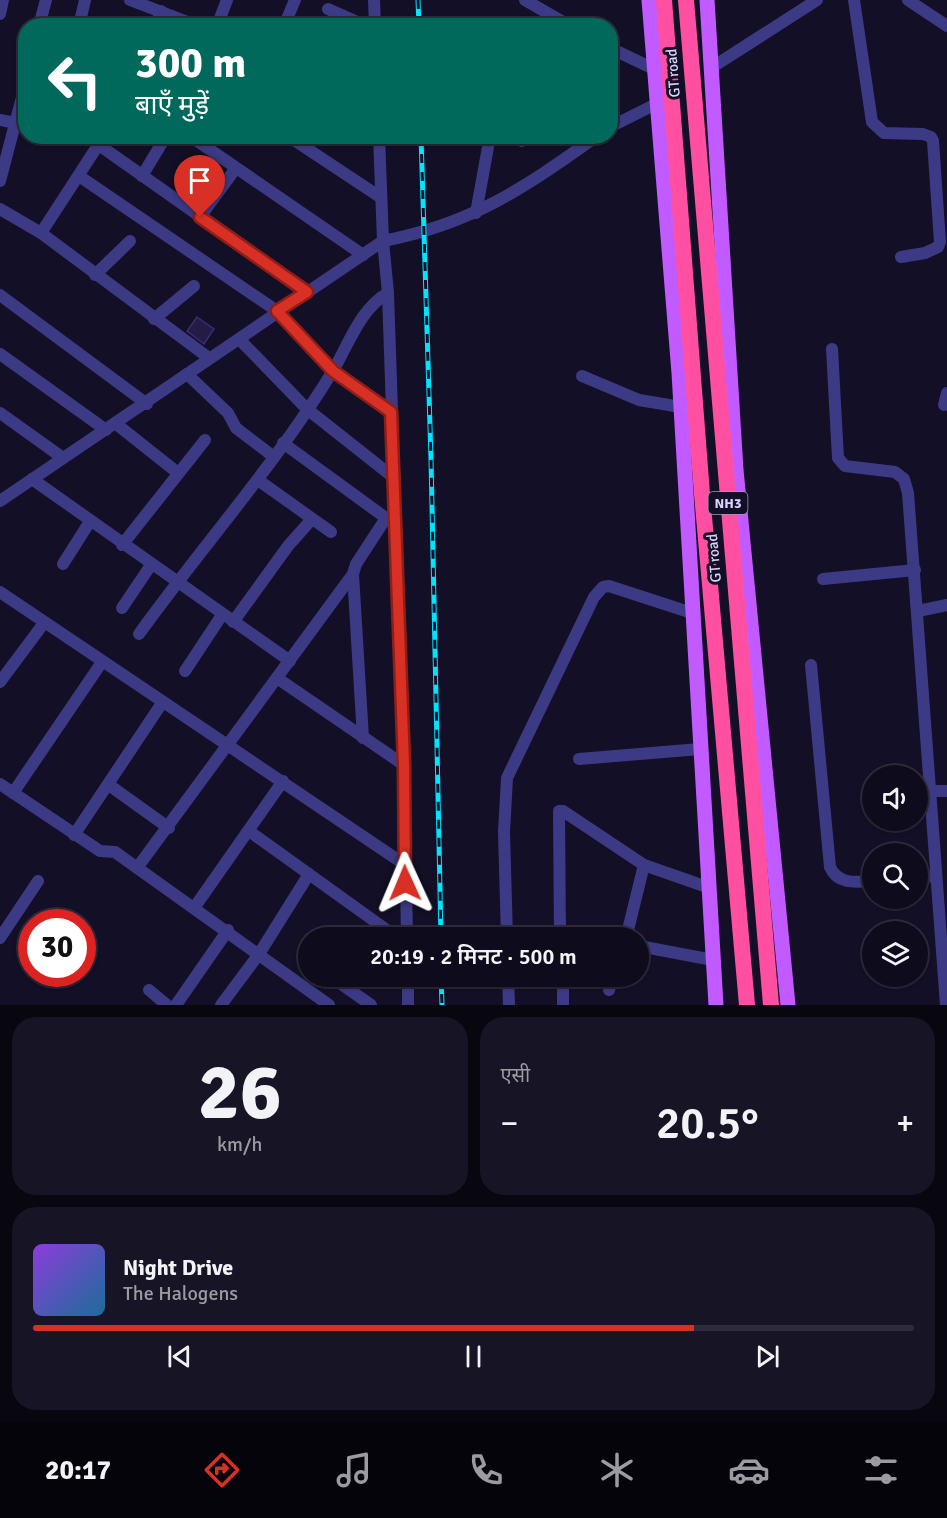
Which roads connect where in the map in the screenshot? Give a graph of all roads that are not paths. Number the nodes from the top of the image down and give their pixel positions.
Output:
1 (3, 0) edge
2 (46, 0) edge
3 (86, 0) edge
4 (130, 0) edge
5 (227, 0) edge
6 (295, 0) edge
7 (374, 0) edge
8 (525, 0) edge
9 (649, 0) edge
10 (664, 0) edge
11 (686, 0) edge
12 (707, 0) edge
13 (817, 0) edge
14 (854, 0) edge
15 (908, 0) edge
16 (155, 6) edge
17 (328, 9) dead end
18 (0, 14) edge
19 (41, 18) edge
20 (81, 18) edge
21 (181, 18) edge
22 (220, 18) edge
23 (287, 18) edge
24 (348, 18) edge
25 (375, 18) edge
26 (556, 18) edge
27 (947, 26) edge
28 (618, 52) edge
29 (711, 68) junction
30 (654, 69) junction
31 (658, 103) junction
32 (0, 120) edge
33 (618, 121) edge
34 (18, 124) edge
35 (18, 130) edge
36 (99, 144) edge
37 (105, 144) edge
38 (161, 144) edge
39 (202, 144) edge
40 (300, 144) edge
41 (379, 144) edge
42 (489, 144) edge
43 (586, 144) edge
44 (236, 168) junction
45 (79, 176) junction
46 (142, 176) junction
47 (0, 181) edge
48 (380, 197) junction
49 (0, 209) edge
50 (476, 213) junction
51 (200, 217) junction
52 (41, 233) junction
53 (130, 241) dead end
54 (382, 241) junction
55 (363, 255) junction
56 (901, 257) dead end
57 (95, 275) junction
58 (194, 286) dead end
59 (307, 292) junction
60 (388, 293) junction
61 (0, 295) edge
62 (277, 311) junction
63 (154, 319) junction
64 (239, 339) junction
65 (832, 349) dead end
66 (0, 354) edge
67 (209, 358) junction
68 (333, 371) junction
69 (186, 374) junction
70 (582, 376) dead end
71 (147, 404) junction
72 (681, 407) junction
73 (307, 410) junction
74 (391, 412) junction
75 (0, 413) edge
76 (111, 427) junction
77 (205, 440) dead end
78 (283, 443) junction
79 (274, 457) junction
80 (63, 458) junction
81 (178, 473) junction
82 (393, 477) junction
83 (32, 479) junction
84 (258, 480) junction
85 (0, 501) edge
86 (312, 519) junction
87 (89, 523) junction
88 (331, 532) dead end
89 (122, 545) junction
90 (63, 564) dead end
91 (151, 565) junction
92 (915, 570) junction
93 (353, 574) junction
94 (823, 579) dead end
95 (176, 583) junction
96 (0, 592) edge
97 (947, 605) edge
98 (122, 608) dead end
99 (918, 611) junction
100 (692, 613) junction
101 (228, 619) junction
102 (44, 623) junction
103 (140, 634) dead end
104 (290, 661) junction
105 (102, 662) junction
106 (811, 665) dead end
107 (185, 671) dead end
108 (277, 678) junction
109 (0, 682) edge
110 (162, 703) junction
111 (363, 738) junction
112 (227, 745) junction
113 (700, 749) junction
114 (579, 759) dead end
115 (404, 765) junction
116 (283, 781) junction
117 (0, 784) edge
118 (109, 785) junction
119 (931, 791) junction
120 (947, 791) edge
121 (13, 793) junction
122 (169, 828) junction
123 (249, 831) junction
124 (74, 835) junction
125 (404, 864) junction
126 (644, 865) junction
127 (137, 868) junction
128 (309, 874) junction
129 (862, 880) edge
130 (38, 881) dead end
131 (940, 882) edge
132 (707, 887) junction
133 (194, 908) junction
134 (383, 927) edge
135 (407, 927) edge
136 (507, 927) edge
137 (560, 927) edge
138 (629, 927) edge
139 (228, 930) junction
140 (944, 936) edge
141 (0, 938) edge
142 (649, 948) edge
143 (259, 954) junction
144 (713, 960) junction
145 (346, 987) edge
146 (408, 987) edge
147 (508, 987) edge
148 (563, 987) edge
149 (610, 987) edge
150 (149, 990) dead end
151 (609, 990) dead end
152 (946, 1000) edge
153 (323, 1004) edge
154 (167, 1005) edge
155 (176, 1005) edge
156 (221, 1005) edge
157 (371, 1005) edge
158 (408, 1005) edge
159 (509, 1005) edge
160 (563, 1005) edge
161 (716, 1005) edge
162 (747, 1005) edge
163 (771, 1005) edge
164 (788, 1005) edge

1 - 18 street
2 - 19 street
3 - 20 street
4 - 16 street
5 - 22 street
6 - 23 street
7 - 25 street
8 - 26 street
9 - 30 main road
10 - 162 highway, GT road / NH3
11 - 163 highway, GT road / NH3
12 - 29 main road
13 - 29 street
14 - 56 street
15 - 27 street
16 - 21 street
17 - 24 street
28 - 30 street
29 - 164 main road
30 - 31 main road
31 - 33 street
31 - 72 main road
32 - 34 street
35 - 47 street
36 - 45 street
37 - 46 street
38 - 46 street
39 - 44 street
40 - 48 street
41 - 48 street
42 - 50 street
43 - 50 street
44 - 51 street
44 - 55 street
45 - 52 street
45 - 62 street
46 - 51 street
48 - 54 street
49 - 52 street
50 - 54 street
51 - 59 street
52 - 57 street
53 - 57 street
54 - 55 street
54 - 60 street
55 - 59 street
57 - 63 street
58 - 63 street
59 - 62 street
60 - 68 street
60 - 74 street
61 - 71 street
62 - 64 street
62 - 68 street
63 - 67 street
64 - 67 street
64 - 73 street
65 - 92 street
66 - 76 street
67 - 69 street
68 - 73 street
68 - 74 street
69 - 71 street
69 - 79 street
70 - 72 street
71 - 76 street
72 - 100 main road
73 - 78 street
73 - 82 street
74 - 82 street
75 - 80 street
76 - 80 street
76 - 81 street
77 - 81 street
78 - 79 street
78 - 93 street
79 - 84 street
80 - 83 street
81 - 89 street
82 - 115 street
83 - 85 street
83 - 87 street
84 - 86 street
84 - 95 street
86 - 88 street
86 - 101 street
87 - 89 street
87 - 90 street
89 - 91 street
91 - 95 street
91 - 98 street
92 - 94 street
92 - 99 street
93 - 104 street
93 - 111 street
95 - 101 street
95 - 103 street
96 - 102 street
97 - 99 street
99 - 119 street
100 - 113 main road
100 - 136 street
101 - 104 street
101 - 107 street
102 - 105 street
102 - 109 street
104 - 108 street
105 - 110 street
105 - 121 street
106 - 129 street
108 - 111 street
108 - 112 street
110 - 112 street
110 - 118 street
111 - 115 street
112 - 116 street
112 - 122 street
113 - 114 street
113 - 132 main road
115 - 125 street
116 - 123 street
116 - 125 street
117 - 121 street
118 - 122 street
118 - 124 street
119 - 120 street
119 - 131 street
121 - 124 street
122 - 127 street
123 - 128 street
123 - 133 street
124 - 127 street
125 - 135 street
126 - 132 street
126 - 137 street
126 - 138 street
127 - 133 street
128 - 134 street
128 - 143 street
130 - 141 street
131 - 140 street
132 - 144 main road
133 - 139 street
139 - 143 street
139 - 155 street
140 - 152 street
142 - 144 street
143 - 153 street
143 - 156 street
144 - 161 main road
145 - 157 street
146 - 158 street
147 - 159 street
148 - 160 street
149 - 151 street
150 - 154 street

